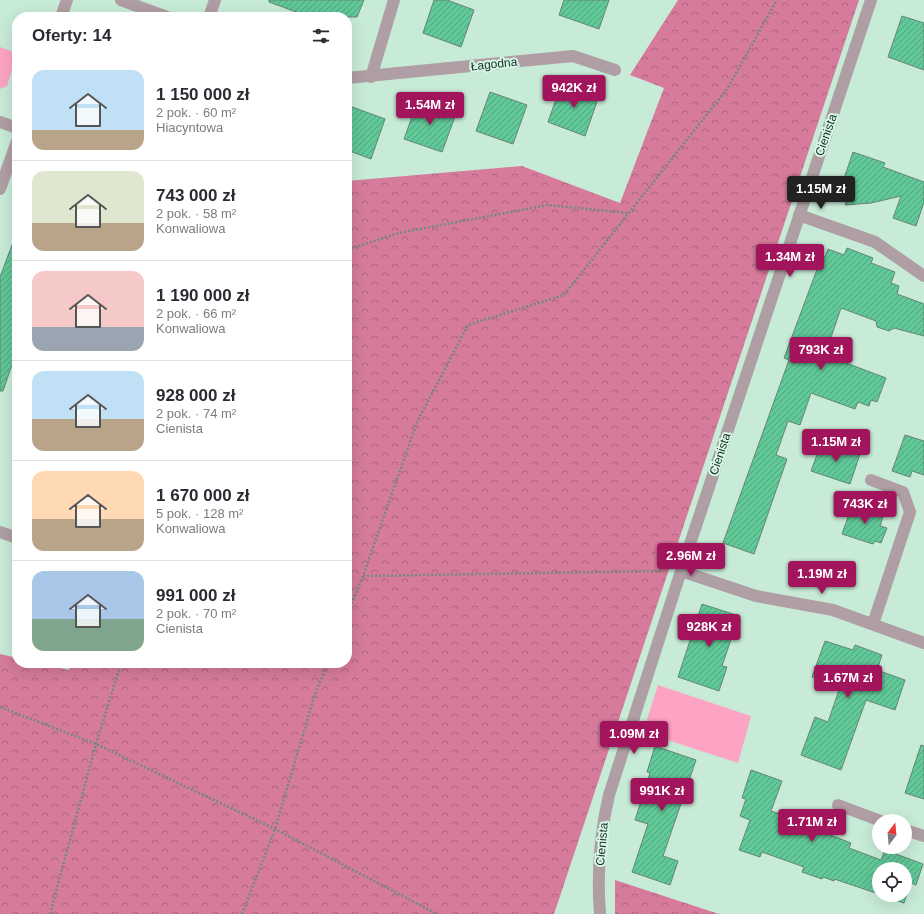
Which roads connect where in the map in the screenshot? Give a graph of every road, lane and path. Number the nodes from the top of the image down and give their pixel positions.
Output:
1 (67, 0) edge
2 (121, 0) edge
3 (215, 0) edge
4 (394, 0) edge
5 (777, 0) edge
6 (871, 0) edge
7 (63, 12) edge
8 (153, 12) edge
9 (211, 12) edge
10 (615, 70) dead end
11 (371, 77) junction
12 (352, 78) edge
13 (0, 122) edge
14 (12, 126) edge
15 (12, 155) edge
16 (0, 189) edge
17 (629, 213) junction
18 (799, 215) junction
19 (352, 248) edge
20 (924, 276) edge
21 (871, 480) dead end
22 (0, 532) edge
23 (12, 536) edge
24 (680, 571) junction
25 (363, 576) junction
26 (352, 603) edge
27 (873, 624) junction
28 (924, 643) edge
29 (119, 668) edge
30 (326, 668) edge
31 (0, 707) edge
32 (96, 744) junction
33 (838, 805) dead end
34 (872, 818) edge
35 (275, 829) junction
36 (912, 832) edge
37 (924, 836) edge
38 (50, 914) edge
39 (242, 914) edge
40 (438, 914) edge
41 (600, 914) edge

1 - 7 street
2 - 8 street
3 - 9 street
4 - 11 street
5 - 17 path
6 - 18 street, Cienista
10 - 11 street, Łagodna
11 - 12 street, Łagodna
13 - 14 street
15 - 16 street
17 - 19 path
17 - 25 path
18 - 20 street
18 - 24 street, Cienista
21 - 27 street
22 - 23 street
24 - 25 path
24 - 27 street
24 - 41 street, Cienista
25 - 26 path
27 - 28 street
29 - 32 path
30 - 35 path
31 - 32 path
32 - 35 path
32 - 38 path
33 - 34 street
35 - 39 path
35 - 40 path
36 - 37 street

